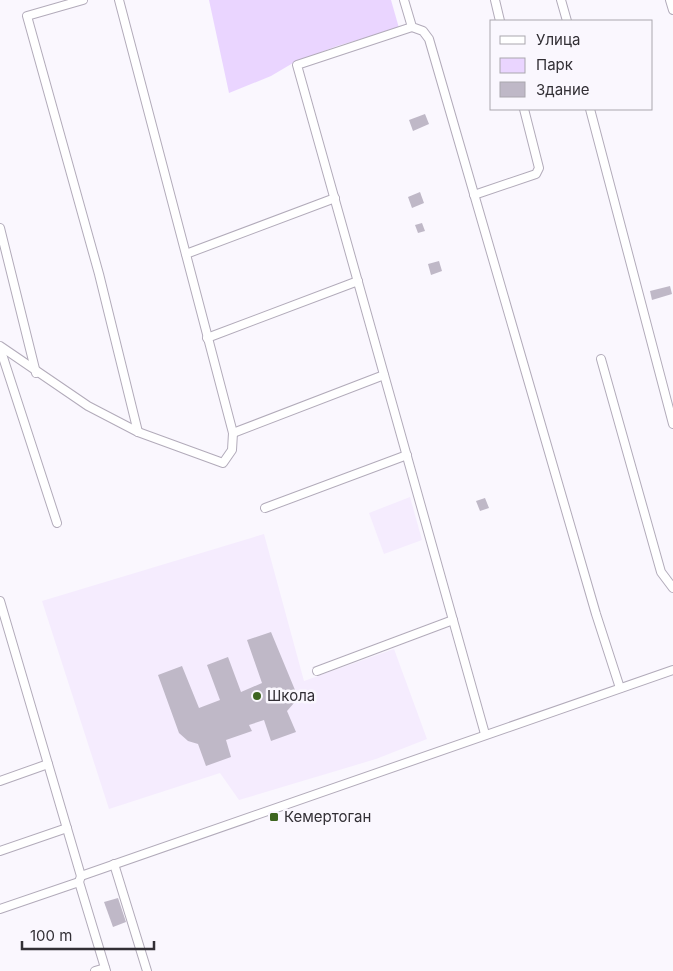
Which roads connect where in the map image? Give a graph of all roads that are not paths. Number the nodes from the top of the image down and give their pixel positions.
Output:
1 (83, 0) edge
2 (119, 0) edge
3 (404, 0) edge
4 (495, 0) edge
5 (561, 0) edge
6 (670, 0) edge
7 (673, 10) edge
8 (500, 20) edge
9 (567, 20) edge
10 (412, 27) junction
11 (524, 110) edge
12 (590, 110) edge
13 (474, 195) junction
14 (335, 198) junction
15 (0, 228) edge
16 (186, 254) junction
17 (358, 281) junction
18 (208, 338) junction
19 (0, 347) edge
20 (601, 359) dead end
21 (36, 372) junction
22 (384, 375) junction
23 (673, 424) edge
24 (138, 432) junction
25 (233, 433) junction
26 (407, 455) junction
27 (265, 508) dead end
28 (57, 523) dead end
29 (673, 588) edge
30 (0, 600) edge
31 (453, 620) junction
32 (673, 670) edge
33 (317, 672) dead end
34 (620, 688) junction
35 (485, 734) junction
36 (48, 764) junction
37 (0, 781) edge
38 (67, 828) junction
39 (0, 850) edge
40 (114, 864) junction
41 (80, 879) junction
42 (0, 909) edge
43 (106, 969) edge
44 (95, 971) edge
45 (147, 971) edge

1 - 24 street
2 - 16 street
3 - 10 street
4 - 8 street
5 - 9 street
6 - 7 street
10 - 13 street
10 - 14 street
11 - 13 street
12 - 23 street
13 - 34 street
14 - 16 street
14 - 17 street
15 - 21 street
16 - 18 street
17 - 18 street
17 - 22 street
18 - 25 street
19 - 21 street
19 - 28 street
20 - 29 street
21 - 24 street
22 - 25 street
22 - 26 street
24 - 25 street
26 - 27 street
26 - 31 street
30 - 36 street
31 - 33 street
31 - 35 street
32 - 34 street
34 - 35 street
35 - 40 street
36 - 37 street
36 - 38 street
38 - 39 street
38 - 41 street
40 - 41 street
40 - 45 street
41 - 42 street
41 - 43 street
43 - 44 street

